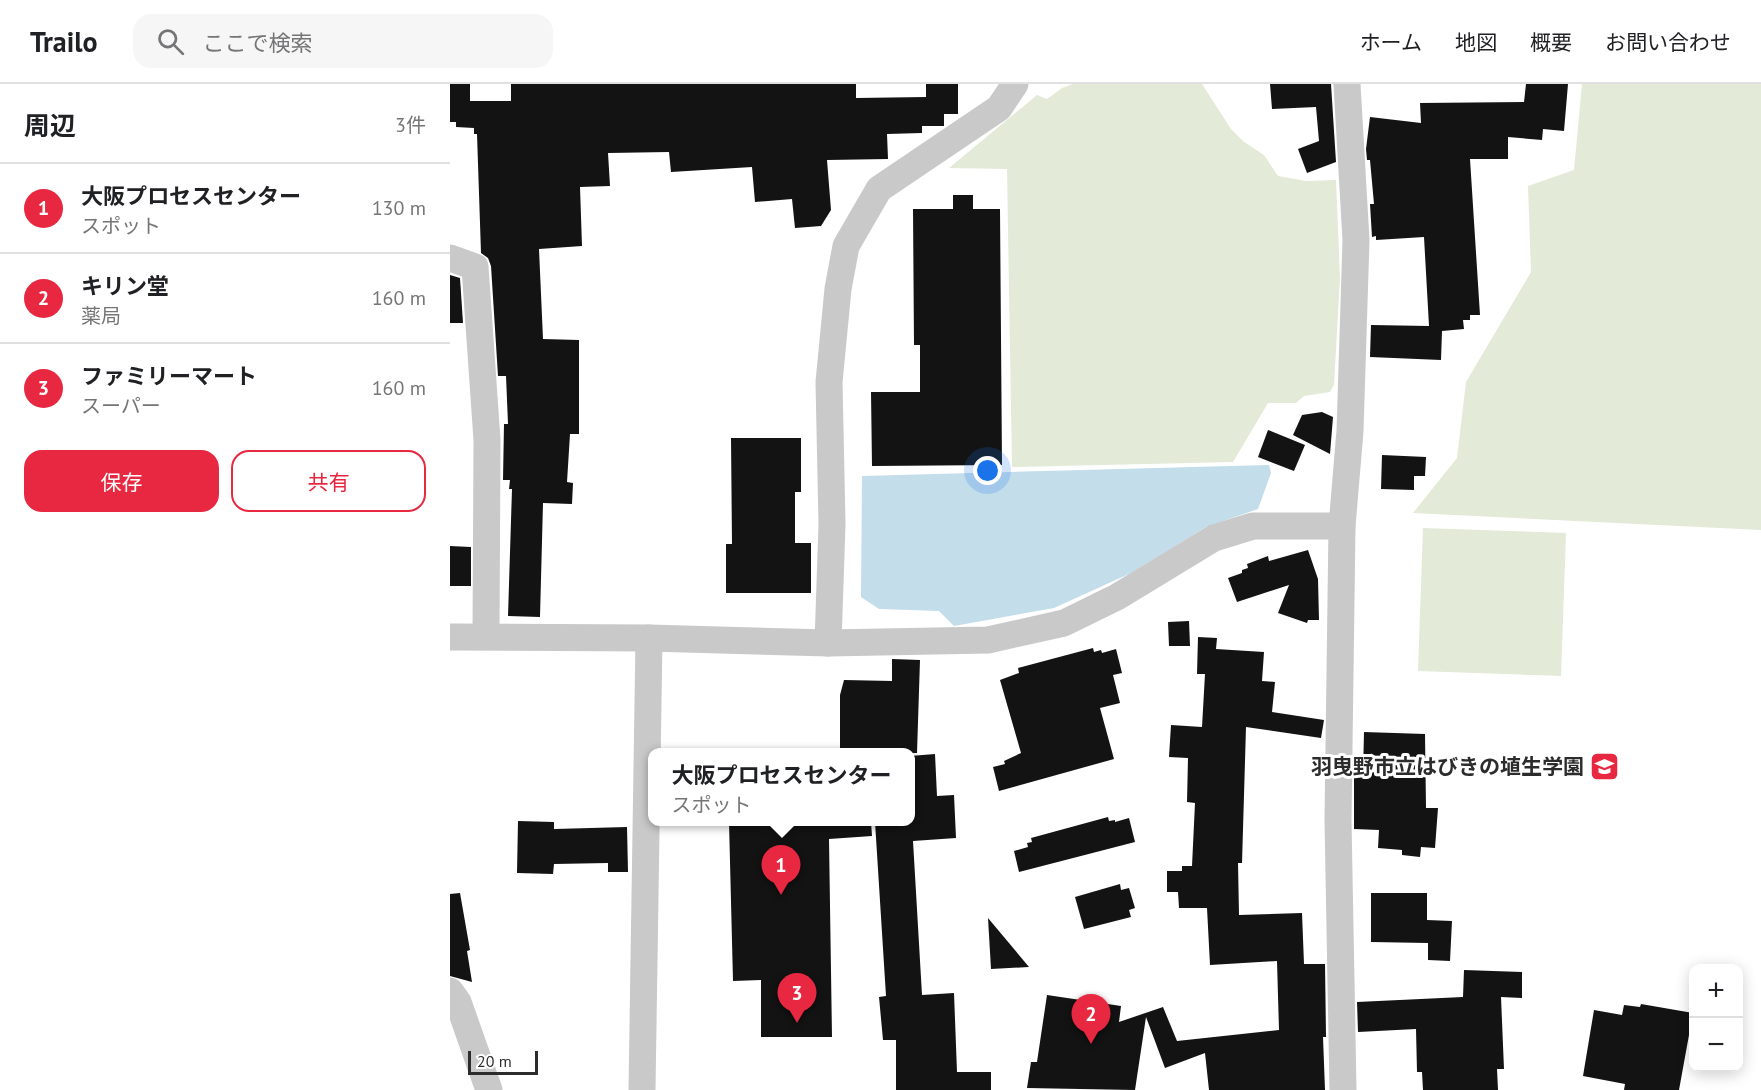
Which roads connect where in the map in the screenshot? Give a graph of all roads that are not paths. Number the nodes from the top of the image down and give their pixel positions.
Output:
1 (1015, 84) edge
2 (1347, 84) edge
3 (450, 258) edge
4 (1342, 526) junction
5 (486, 635) junction
6 (450, 637) edge
7 (649, 638) junction
8 (828, 643) junction
9 (450, 991) edge
10 (489, 1090) edge
11 (642, 1090) edge
12 (1343, 1090) edge

1 - 8 street
2 - 4 street
3 - 5 street
4 - 8 street
4 - 12 street
5 - 6 street
5 - 7 street
7 - 8 street
7 - 11 street
9 - 10 street

